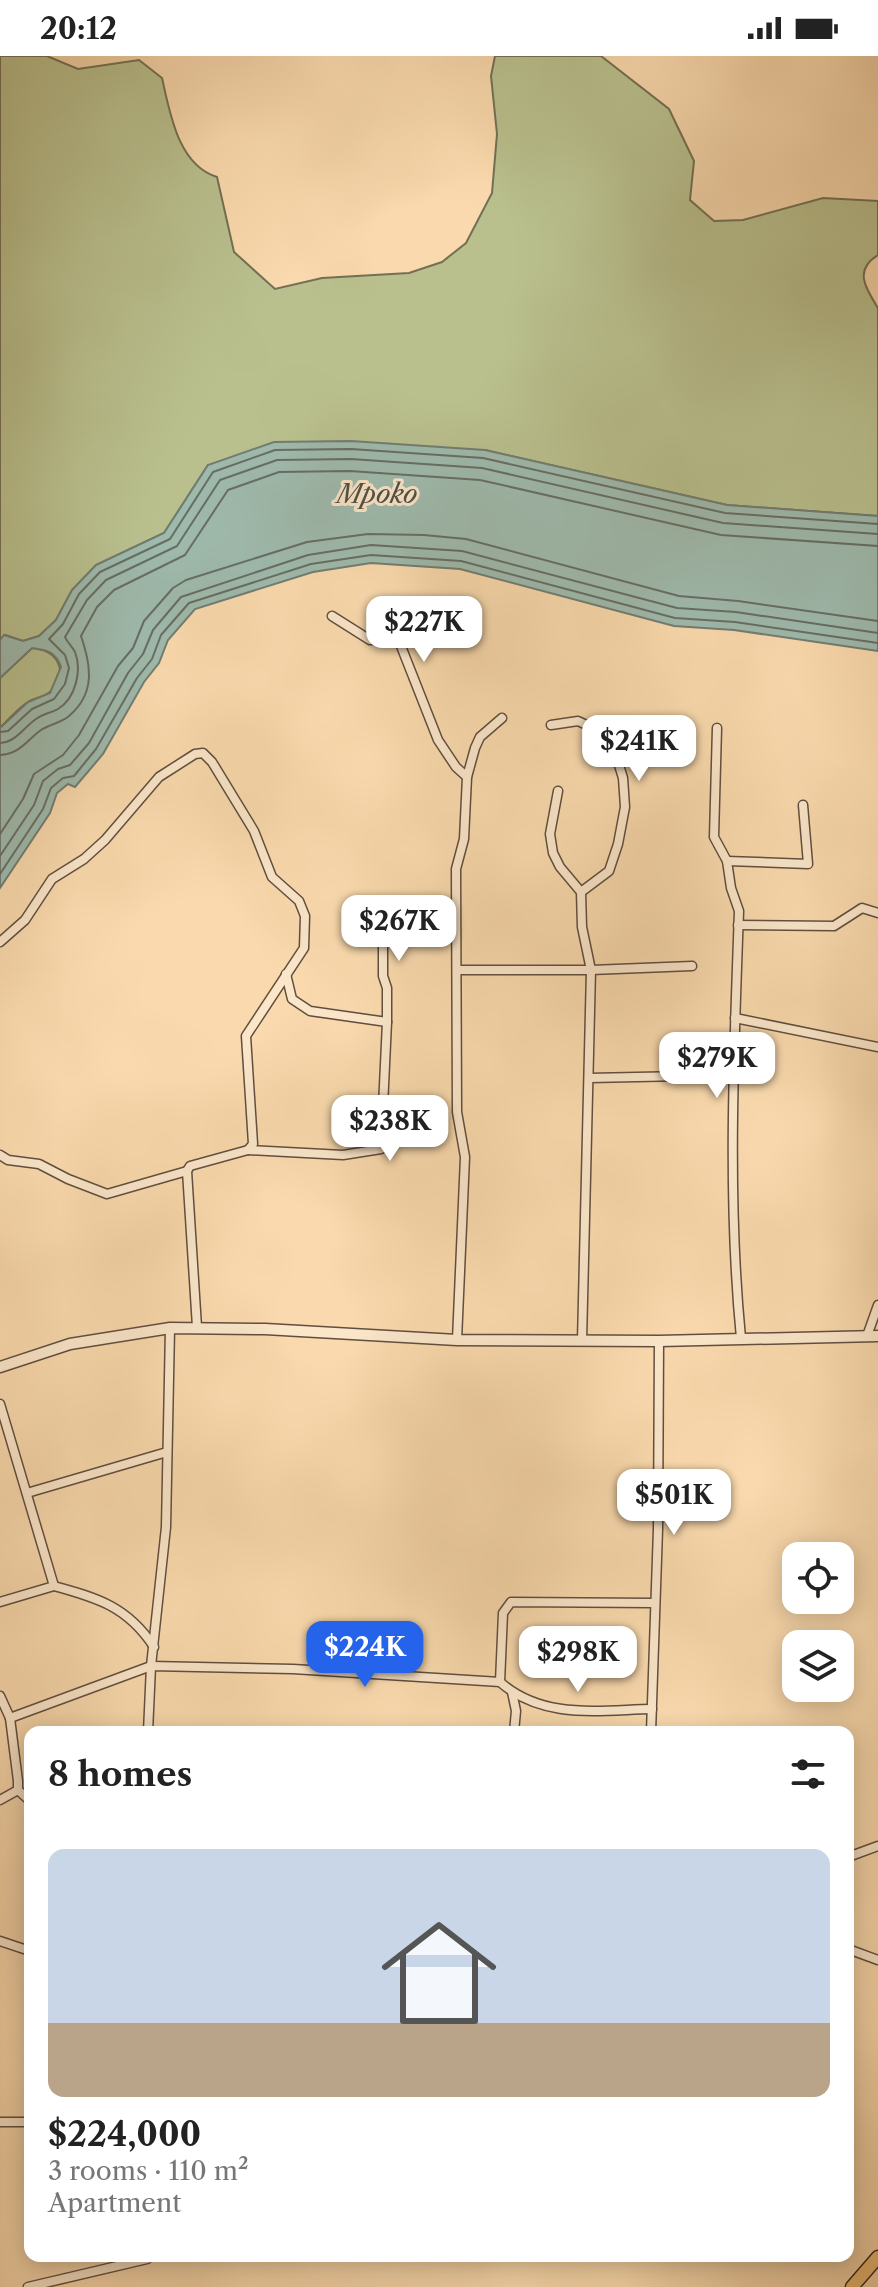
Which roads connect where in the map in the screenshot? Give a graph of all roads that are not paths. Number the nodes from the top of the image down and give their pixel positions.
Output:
1 (332, 616) dead end
2 (502, 718) dead end
3 (551, 725) dead end
4 (717, 728) dead end
5 (467, 777) junction
6 (558, 791) dead end
7 (803, 805) dead end
8 (727, 861) junction
9 (581, 892) junction
10 (383, 904) dead end
11 (878, 913) edge
12 (738, 925) junction
13 (0, 942) edge
14 (692, 966) dead end
15 (457, 970) junction
16 (591, 970) junction
17 (286, 974) junction
18 (735, 1018) junction
19 (387, 1022) junction
20 (878, 1047) edge
21 (732, 1075) junction
22 (589, 1078) junction
23 (248, 1150) junction
24 (0, 1155) edge
25 (187, 1171) junction
26 (878, 1305) edge
27 (197, 1327) junction
28 (170, 1328) junction
29 (873, 1336) edge
30 (741, 1338) junction
31 (457, 1340) junction
32 (582, 1341) junction
33 (659, 1341) junction
34 (0, 1367) edge
35 (0, 1404) edge
36 (167, 1452) junction
37 (27, 1493) junction
38 (54, 1586) junction
39 (0, 1602) edge
40 (654, 1603) junction
41 (154, 1647) junction
42 (151, 1666) junction
43 (500, 1682) junction
44 (512, 1692) junction
45 (0, 1699) edge
46 (652, 1709) junction
47 (10, 1718) junction
48 (148, 1726) edge
49 (515, 1726) edge
50 (651, 1726) edge
51 (18, 1790) junction
52 (24, 1796) edge
53 (0, 1800) edge
54 (878, 1846) edge
55 (854, 1855) edge
56 (0, 1941) edge
57 (24, 1949) edge
58 (854, 1951) edge
59 (878, 1960) edge
60 (0, 2122) edge
61 (24, 2122) edge
62 (878, 2257) edge
63 (134, 2262) edge
64 (28, 2287) edge
65 (852, 2287) edge

1 - 5 street
2 - 5 street
3 - 9 street
4 - 8 street
5 - 15 street
6 - 9 street
7 - 8 street
8 - 12 street
9 - 16 street
10 - 19 street
11 - 12 street
12 - 18 street
13 - 17 street
14 - 16 street
15 - 16 street
15 - 31 street
16 - 22 street
17 - 19 street
17 - 23 street
18 - 20 street
18 - 21 street
19 - 23 street
21 - 22 street
21 - 30 street
22 - 32 street
23 - 25 street
24 - 25 street
25 - 27 street
26 - 29 street
27 - 28 street
27 - 31 street
28 - 34 street
28 - 36 street
29 - 30 street
30 - 33 street
31 - 32 street
32 - 33 street
33 - 40 street
35 - 37 street
36 - 37 street
36 - 41 street
37 - 38 street
38 - 39 street
38 - 41 street
40 - 43 street
40 - 46 street
41 - 42 street
42 - 43 street
42 - 47 street
42 - 48 street
43 - 44 street
44 - 46 street
44 - 49 street
45 - 47 street
46 - 50 street
47 - 51 street
51 - 52 street
51 - 53 street
54 - 55 street
56 - 57 street
58 - 59 street
60 - 61 street
62 - 65 main road
63 - 64 street

